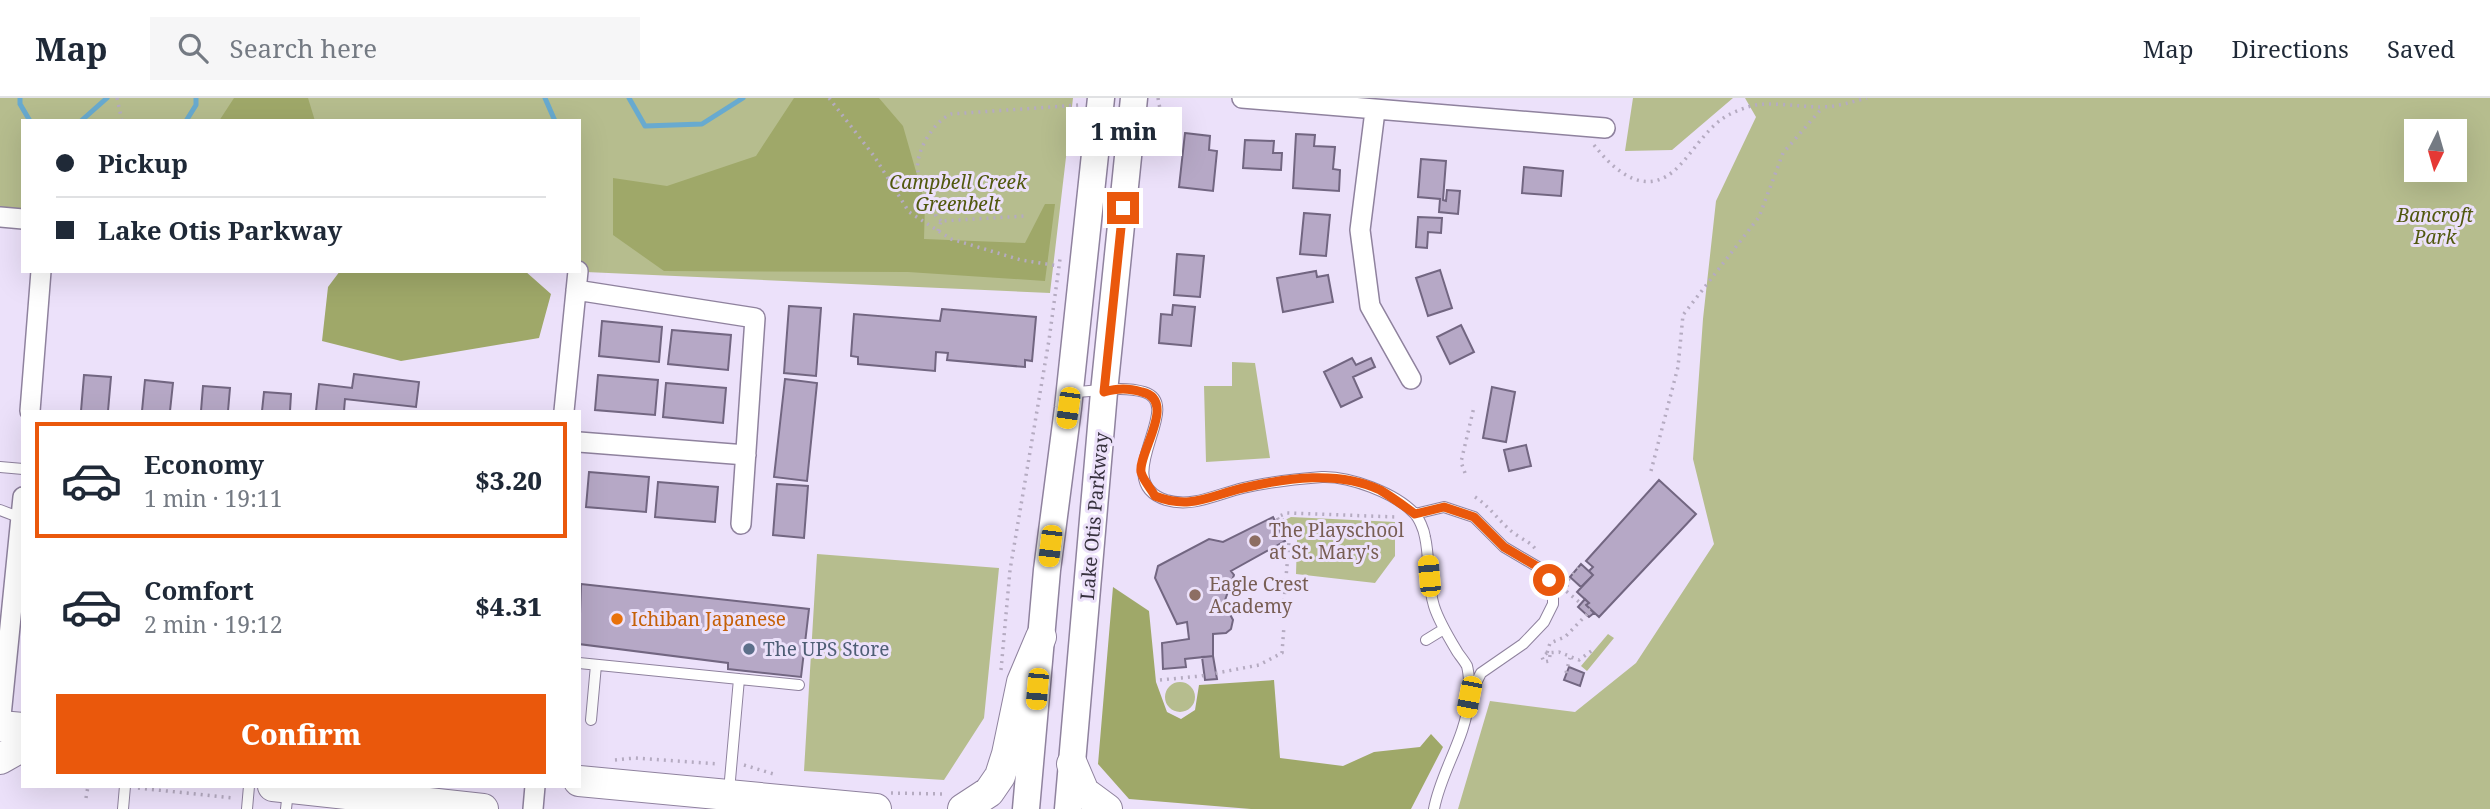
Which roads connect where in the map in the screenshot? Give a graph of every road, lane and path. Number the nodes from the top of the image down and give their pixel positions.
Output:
1 (117, 98) edge
2 (829, 98) edge
3 (1084, 98) edge
4 (1134, 98) edge
5 (1158, 98) edge
6 (1242, 98) edge
7 (1867, 98) edge
8 (1092, 102) edge
9 (1823, 107) junction
10 (1160, 109) dead end
11 (1375, 111) junction
12 (122, 119) edge
13 (1583, 127) junction
14 (1605, 128) dead end
15 (1025, 216) dead end
16 (0, 217) edge
17 (21, 219) edge
18 (940, 221) junction
19 (938, 231) junction
20 (1062, 254) dead end
21 (1059, 266) junction
22 (41, 273) edge
23 (577, 281) edge
24 (1412, 379) dead end
25 (1104, 392) junction
26 (1070, 393) junction
27 (1474, 407) dead end
28 (30, 410) edge
29 (565, 410) edge
30 (581, 442) edge
31 (746, 455) junction
32 (0, 467) edge
33 (21, 469) edge
34 (1651, 471) dead end
35 (1465, 473) dead end
36 (1475, 497) dead end
37 (0, 510) edge
38 (1416, 516) junction
39 (21, 518) joint
40 (741, 524) dead end
41 (21, 542) edge
42 (1539, 556) dead end
43 (1579, 568) dead end
44 (1284, 601) dead end
45 (1284, 626) dead end
46 (1444, 629) junction
47 (1041, 637) junction
48 (1426, 640) dead end
49 (1594, 649) dead end
50 (1570, 658) junction
51 (581, 663) edge
52 (596, 665) junction
53 (1566, 673) dead end
54 (2, 678) edge
55 (739, 679) junction
56 (1160, 680) dead end
57 (1000, 681) dead end
58 (799, 685) dead end
59 (1469, 697) junction
60 (591, 720) dead end
61 (0, 726) edge
62 (21, 728) edge
63 (21, 747) edge
64 (0, 759) edge
65 (21, 762) edge
66 (1072, 764) junction
67 (581, 781) edge
68 (88, 788) edge
69 (125, 788) edge
70 (249, 788) edge
71 (535, 788) edge
72 (282, 794) edge
73 (728, 795) junction
74 (86, 798) dead end
75 (123, 809) edge
76 (247, 809) edge
77 (483, 809) edge
78 (533, 809) edge
79 (876, 809) edge
80 (964, 809) edge
81 (1026, 809) edge
82 (1068, 809) edge
83 (1107, 809) edge
84 (1434, 809) edge

1 - 12 path
2 - 19 path
3 - 8 path
4 - 25 main road, Lake Otis Parkway
5 - 10 path
6 - 11 street
7 - 9 path
8 - 18 path
8 - 26 main road, Lake Otis Parkway
9 - 13 path
9 - 34 path
11 - 13 street
11 - 24 street
13 - 14 street
15 - 18 path
16 - 17 street
18 - 19 path
19 - 21 path
20 - 21 path
21 - 57 path
22 - 28 street
23 - 29 street
23 - 31 street
25 - 26 lane
25 - 38 lane
25 - 66 main road, Lake Otis Parkway
26 - 47 main road, Lake Otis Parkway
27 - 35 path
30 - 31 street
31 - 40 street
32 - 33 lane
36 - 42 path
37 - 39 lane
38 - 44 path
38 - 46 lane
38 - 59 lane
39 - 41 street
41 - 54 street
43 - 50 path
45 - 56 path
46 - 48 lane
46 - 59 lane
47 - 80 main road
47 - 81 main road, Lake Otis Parkway
49 - 50 path
50 - 53 path
51 - 52 lane
52 - 55 lane
52 - 60 lane
54 - 61 street
55 - 58 lane
55 - 73 lane
59 - 84 lane
61 - 62 main road
63 - 64 main road
64 - 65 main road
66 - 82 main road, Lake Otis Parkway
66 - 83 main road
67 - 73 main road
68 - 74 path
69 - 75 lane
70 - 76 lane
71 - 78 street
72 - 77 main road
73 - 79 main road

